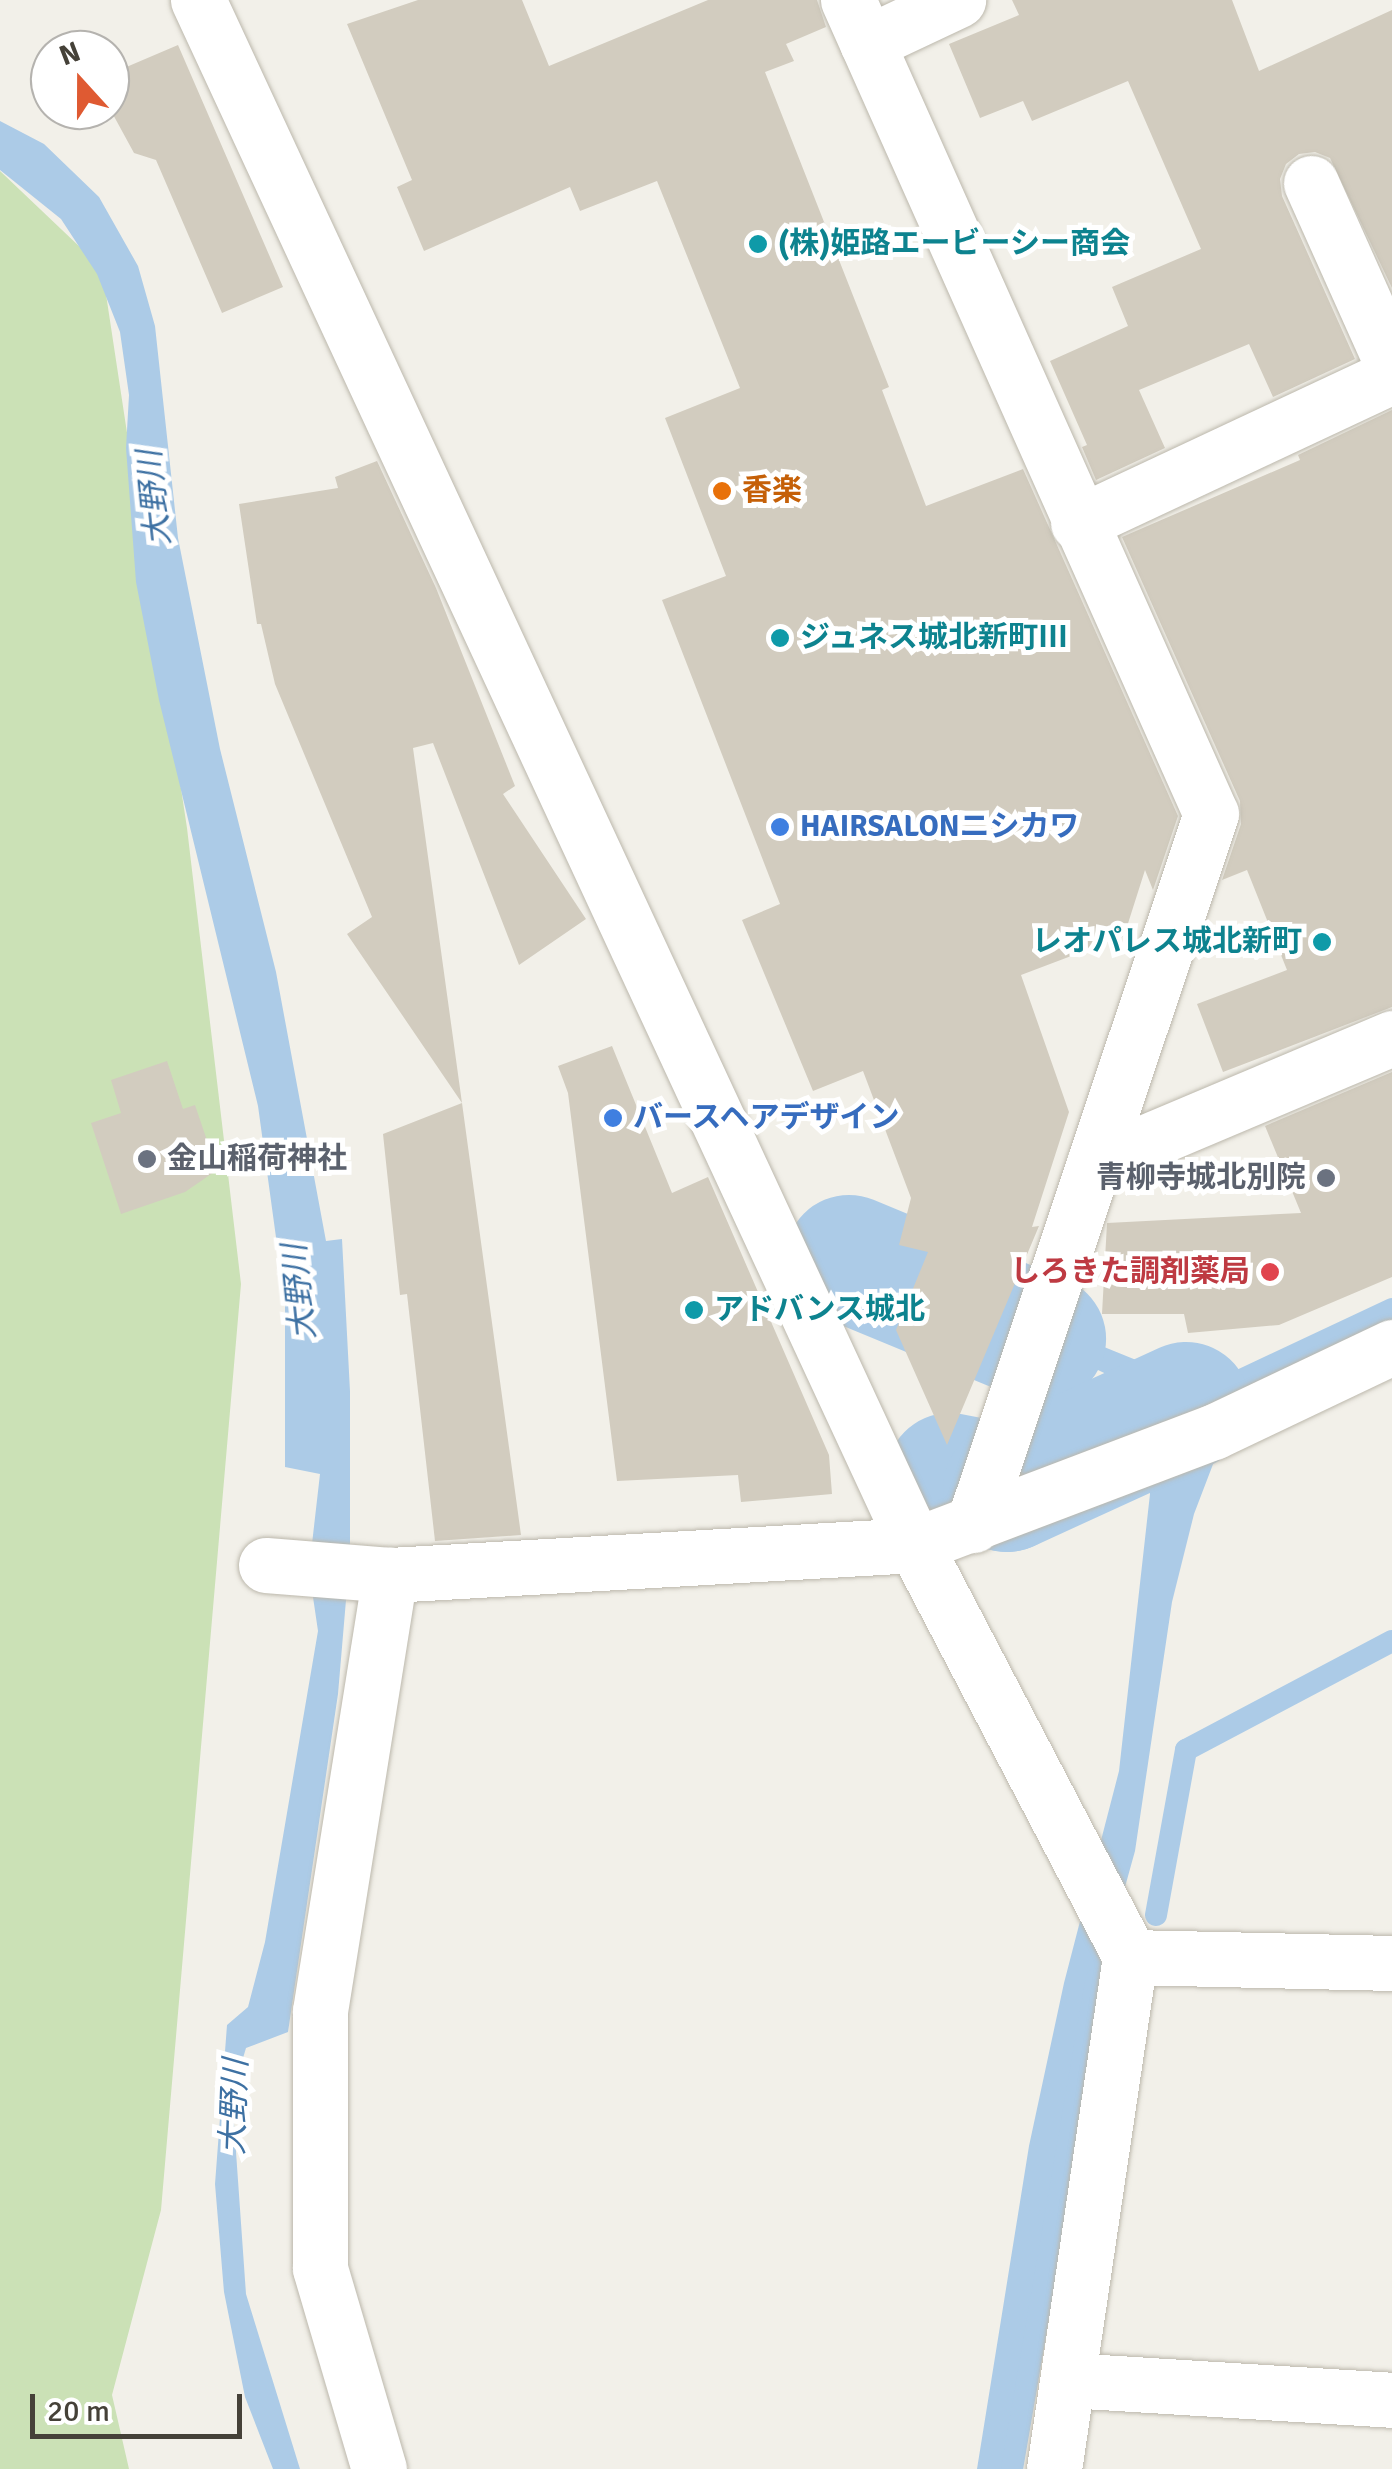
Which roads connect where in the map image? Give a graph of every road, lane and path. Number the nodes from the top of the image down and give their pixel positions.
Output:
1 (198, 0) edge
2 (958, 0) edge
3 (857, 21) edge
4 (1311, 183) dead end
5 (1392, 364) edge
6 (1392, 376) edge
7 (1078, 523) junction
8 (1392, 1038) edge
9 (1094, 1164) junction
10 (1392, 1348) edge
11 (974, 1525) junction
12 (916, 1545) junction
13 (266, 1566) dead end
14 (390, 1574) junction
15 (1130, 1957) junction
16 (1392, 1963) edge
17 (1068, 2380) junction
18 (1392, 2400) edge
19 (379, 2469) edge
20 (1054, 2469) edge

1 - 12 street
2 - 3 street
3 - 7 street
4 - 5 street
6 - 7 street
7 - 9 street
8 - 9 street
9 - 11 street
10 - 11 street
11 - 12 street
12 - 14 street
12 - 15 street
13 - 14 street
14 - 19 street
15 - 16 street
15 - 17 street
17 - 18 street
17 - 20 street

